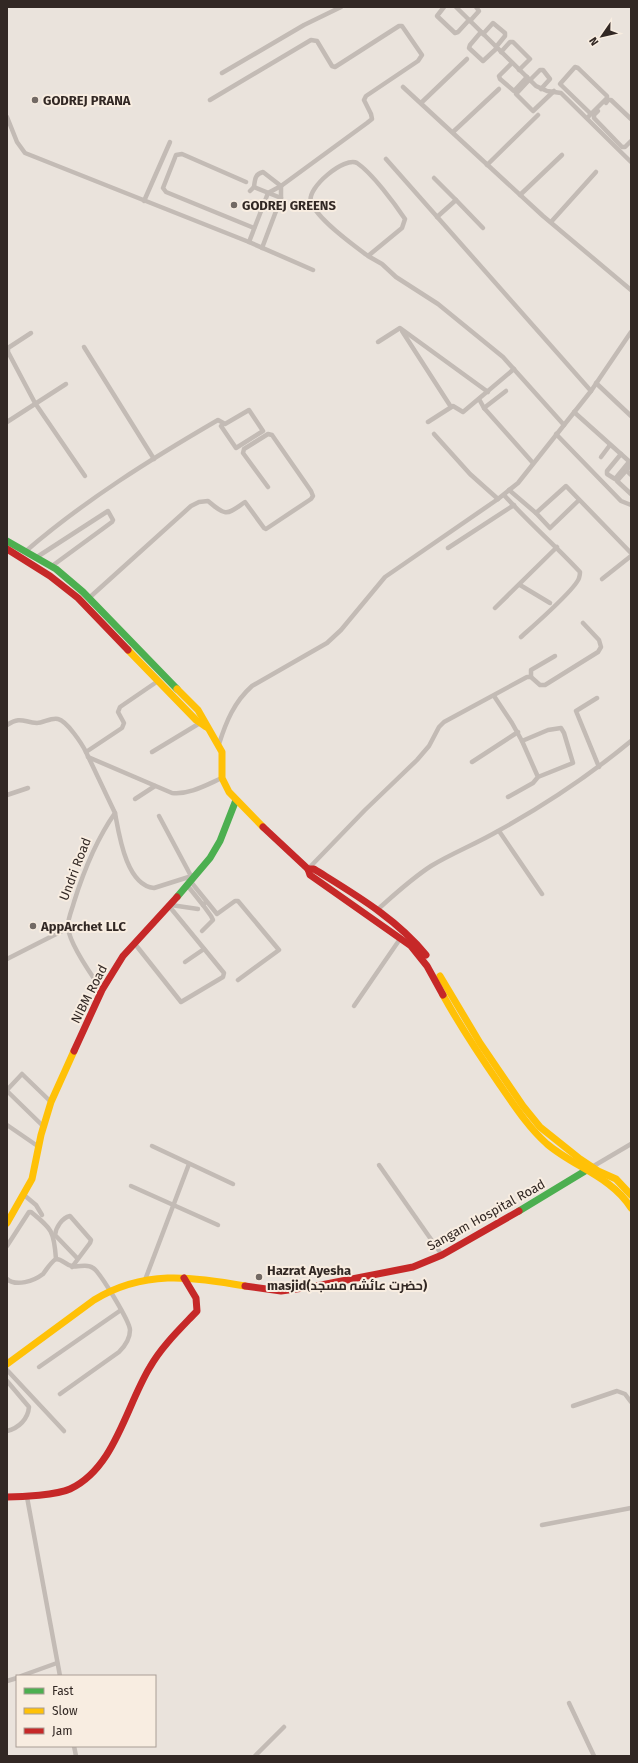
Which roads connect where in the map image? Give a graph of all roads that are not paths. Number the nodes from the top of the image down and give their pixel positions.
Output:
1 (340, 7) edge
2 (444, 7) edge
3 (456, 7) edge
4 (476, 7) edge
5 (470, 21) junction
6 (482, 33) junction
7 (498, 49) junction
8 (467, 58) dead end
9 (512, 63) junction
10 (520, 70) junction
11 (222, 73) dead end
12 (529, 79) junction
13 (403, 87) dead end
14 (498, 89) dead end
15 (541, 89) junction
16 (554, 91) junction
17 (210, 100) dead end
18 (421, 103) junction
19 (591, 114) junction
20 (538, 115) dead end
21 (7, 117) edge
22 (587, 118) junction
23 (631, 119) edge
24 (453, 132) junction
25 (608, 136) junction
26 (631, 141) edge
27 (170, 142) dead end
28 (562, 155) dead end
29 (386, 160) dead end
30 (631, 162) edge
31 (487, 165) junction
32 (596, 172) dead end
33 (434, 178) dead end
34 (246, 182) dead end
35 (281, 186) junction
36 (268, 193) junction
37 (520, 195) junction
38 (281, 198) junction
39 (456, 200) junction
40 (144, 201) junction
41 (437, 217) junction
42 (551, 222) junction
43 (254, 228) junction
44 (483, 228) dead end
45 (249, 242) junction
46 (262, 248) junction
47 (368, 256) junction
48 (313, 270) dead end
49 (631, 290) edge
50 (400, 328) junction
51 (31, 333) dead end
52 (630, 334) edge
53 (378, 342) dead end
54 (84, 347) dead end
55 (514, 369) junction
56 (596, 383) junction
57 (66, 384) dead end
58 (506, 391) dead end
59 (591, 391) junction
60 (488, 392) junction
61 (479, 399) junction
62 (35, 403) junction
63 (450, 407) junction
64 (484, 408) junction
65 (574, 412) junction
66 (631, 416) edge
67 (7, 422) edge
68 (428, 422) dead end
69 (223, 424) junction
70 (564, 424) junction
71 (434, 434) dead end
72 (556, 434) junction
73 (610, 445) junction
74 (620, 454) junction
75 (601, 458) dead end
76 (154, 459) junction
77 (533, 463) junction
78 (630, 463) edge
79 (626, 470) junction
80 (631, 475) edge
81 (85, 476) dead end
82 (268, 487) dead end
83 (509, 490) junction
84 (631, 494) edge
85 (504, 495) junction
86 (498, 499) junction
87 (580, 500) junction
88 (514, 505) junction
89 (631, 505) edge
90 (536, 514) junction
91 (7, 541) edge
92 (557, 547) junction
93 (448, 548) dead end
94 (7, 549) edge
95 (26, 551) junction
96 (631, 554) edge
97 (37, 557) junction
98 (52, 567) junction
99 (602, 579) dead end
100 (520, 585) junction
101 (89, 598) junction
102 (550, 603) dead end
103 (495, 608) dead end
104 (583, 623) dead end
105 (521, 637) dead end
106 (555, 656) dead end
107 (531, 677) junction
108 (161, 678) junction
109 (494, 696) junction
110 (596, 698) dead end
111 (200, 723) junction
112 (7, 725) edge
113 (210, 731) junction
114 (518, 732) junction
115 (522, 741) junction
116 (631, 741) edge
117 (218, 744) junction
118 (152, 752) dead end
119 (87, 754) junction
120 (472, 762) dead end
121 (599, 767) junction
122 (538, 777) junction
123 (222, 778) junction
124 (155, 786) junction
125 (28, 788) dead end
126 (7, 795) edge
127 (508, 797) dead end
128 (135, 799) dead end
129 (236, 800) junction
130 (115, 813) junction
131 (159, 816) dead end
132 (499, 831) junction
133 (308, 869) junction
134 (191, 879) junction
135 (542, 894) dead end
136 (205, 903) junction
137 (170, 905) junction
138 (198, 909) dead end
139 (377, 910) junction
140 (68, 928) junction
141 (202, 931) dead end
142 (403, 935) junction
143 (135, 944) junction
144 (204, 949) junction
145 (7, 959) edge
146 (185, 962) dead end
147 (238, 980) dead end
148 (102, 990) junction
149 (354, 1006) dead end
150 (7, 1091) edge
151 (51, 1102) junction
152 (531, 1122) junction
153 (7, 1125) edge
154 (43, 1126) junction
155 (631, 1144) edge
156 (152, 1146) dead end
157 (39, 1147) junction
158 (189, 1164) junction
159 (379, 1165) dead end
160 (592, 1167) junction
161 (585, 1171) junction
162 (232, 1184) dead end
163 (131, 1186) dead end
164 (24, 1195) junction
165 (631, 1195) edge
166 (173, 1205) junction
167 (631, 1208) edge
168 (42, 1215) dead end
169 (7, 1223) edge
170 (218, 1225) dead end
171 (7, 1246) edge
172 (442, 1254) junction
173 (56, 1259) junction
174 (78, 1259) junction
175 (72, 1267) junction
176 (184, 1278) junction
177 (7, 1279) edge
178 (145, 1280) junction
179 (109, 1290) junction
180 (122, 1310) junction
181 (7, 1364) edge
182 (39, 1367) dead end
183 (7, 1370) edge
184 (7, 1382) edge
185 (60, 1394) dead end
186 (631, 1402) edge
187 (573, 1406) dead end
188 (7, 1431) edge
189 (64, 1431) dead end
190 (7, 1497) edge
191 (27, 1497) junction
192 (631, 1508) edge
193 (542, 1524) dead end
194 (57, 1663) junction
195 (24, 1675) edge
196 (60, 1675) edge
197 (569, 1703) dead end
198 (284, 1727) dead end
199 (255, 1756) edge
200 (594, 1756) edge

1 - 11 street
2 - 5 street
3 - 5 street
4 - 5 street
5 - 6 street
6 - 7 street
6 - 7 street
6 - 7 street
7 - 9 street
7 - 10 street
8 - 18 street
9 - 10 street
9 - 12 street
10 - 12 street
12 - 15 street
12 - 15 street
12 - 16 street
13 - 18 street
14 - 24 street
15 - 16 street
16 - 22 street
17 - 35 street
18 - 24 street
19 - 19 street
19 - 22 street
20 - 31 street
21 - 40 street
22 - 25 street
23 - 25 street
24 - 31 street
25 - 26 street
25 - 30 street
27 - 40 street
28 - 37 street
29 - 41 street
31 - 37 street
32 - 42 street
33 - 39 street
34 - 43 street
35 - 36 street
35 - 36 street
35 - 38 street
36 - 38 street
36 - 43 street
37 - 42 street
38 - 46 street
39 - 41 street
39 - 44 street
40 - 45 street
41 - 59 street
42 - 49 street
43 - 45 street
45 - 46 street
46 - 48 street
47 - 47 street
47 - 55 street
50 - 53 street
50 - 60 street
50 - 63 street
51 - 62 street
52 - 56 street
54 - 76 street
55 - 60 street
55 - 70 street
56 - 59 street
56 - 66 street
57 - 62 street
58 - 64 street
59 - 65 street
60 - 61 street
61 - 63 street
61 - 64 street
62 - 67 street
62 - 81 street
63 - 68 street
64 - 77 street
65 - 70 street
65 - 73 street
69 - 69 street
69 - 76 street
70 - 72 street
71 - 86 street
72 - 77 street
72 - 89 street
73 - 74 street
73 - 75 street
74 - 78 street
74 - 78 street
76 - 95 street
77 - 83 street
78 - 79 street
79 - 80 street
79 - 84 street
82 - 101 street
83 - 85 street
83 - 90 street
85 - 86 street
85 - 88 street
86 - 117 street
87 - 90 street
87 - 90 street
87 - 96 street
88 - 92 street
88 - 93 street
91 - 95 main road
92 - 100 street
92 - 105 street
94 - 108 main road
95 - 97 main road
96 - 99 street
97 - 98 main road
97 - 98 street
98 - 101 main road
100 - 102 street
100 - 103 street
101 - 108 main road
104 - 107 street
106 - 107 street
107 - 109 street
108 - 111 main road
108 - 113 main road
108 - 119 street
109 - 114 street
109 - 133 street
110 - 121 street
111 - 113 main road
111 - 118 street
112 - 119 street
113 - 117 main road
114 - 115 street
114 - 120 street
115 - 122 street
115 - 122 street
116 - 121 street
117 - 123 main road
119 - 124 street
119 - 130 street
121 - 132 street
122 - 127 street
123 - 124 street
123 - 129 main road
124 - 128 street
125 - 126 street
129 - 133 main road
129 - 134 main road, NIBM Road
130 - 134 street
130 - 140 street, Undri Road
131 - 134 street
132 - 135 street
132 - 139 street
133 - 139 main road
133 - 142 main road
134 - 136 street
134 - 137 main road, NIBM Road
136 - 141 street
136 - 147 street
137 - 138 street
137 - 143 main road, NIBM Road
137 - 144 street
139 - 142 main road
140 - 145 street
140 - 148 street
142 - 149 street
142 - 152 main road
143 - 144 street
143 - 148 main road, NIBM Road
144 - 146 street
148 - 151 main road, NIBM Road
150 - 151 street
150 - 154 street
151 - 154 main road, NIBM Road
152 - 160 main road
152 - 161 main road
153 - 157 street
154 - 157 main road, NIBM Road
155 - 160 street
156 - 158 street
157 - 164 main road, NIBM Road
158 - 162 street
158 - 166 street
159 - 172 street
160 - 161 main road, Sangam Hospital Road
160 - 165 main road
161 - 167 main road
161 - 172 main road, Sangam Hospital Road
163 - 166 street
164 - 168 street
164 - 169 main road, NIBM Road
166 - 170 street
166 - 178 street
171 - 173 street
172 - 176 main road, Sangam Hospital Road
173 - 175 street
173 - 177 street
174 - 174 street
174 - 175 street
175 - 179 street
176 - 178 main road, Sangam Hospital Road
176 - 191 main road
178 - 179 main road, Sangam Hospital Road
179 - 180 street
179 - 181 main road, Sangam Hospital Road
180 - 182 street
180 - 185 street
183 - 189 street
184 - 188 street
186 - 187 street
190 - 191 main road
191 - 194 street
192 - 193 street
194 - 195 street
194 - 196 street
197 - 200 street
198 - 199 street

